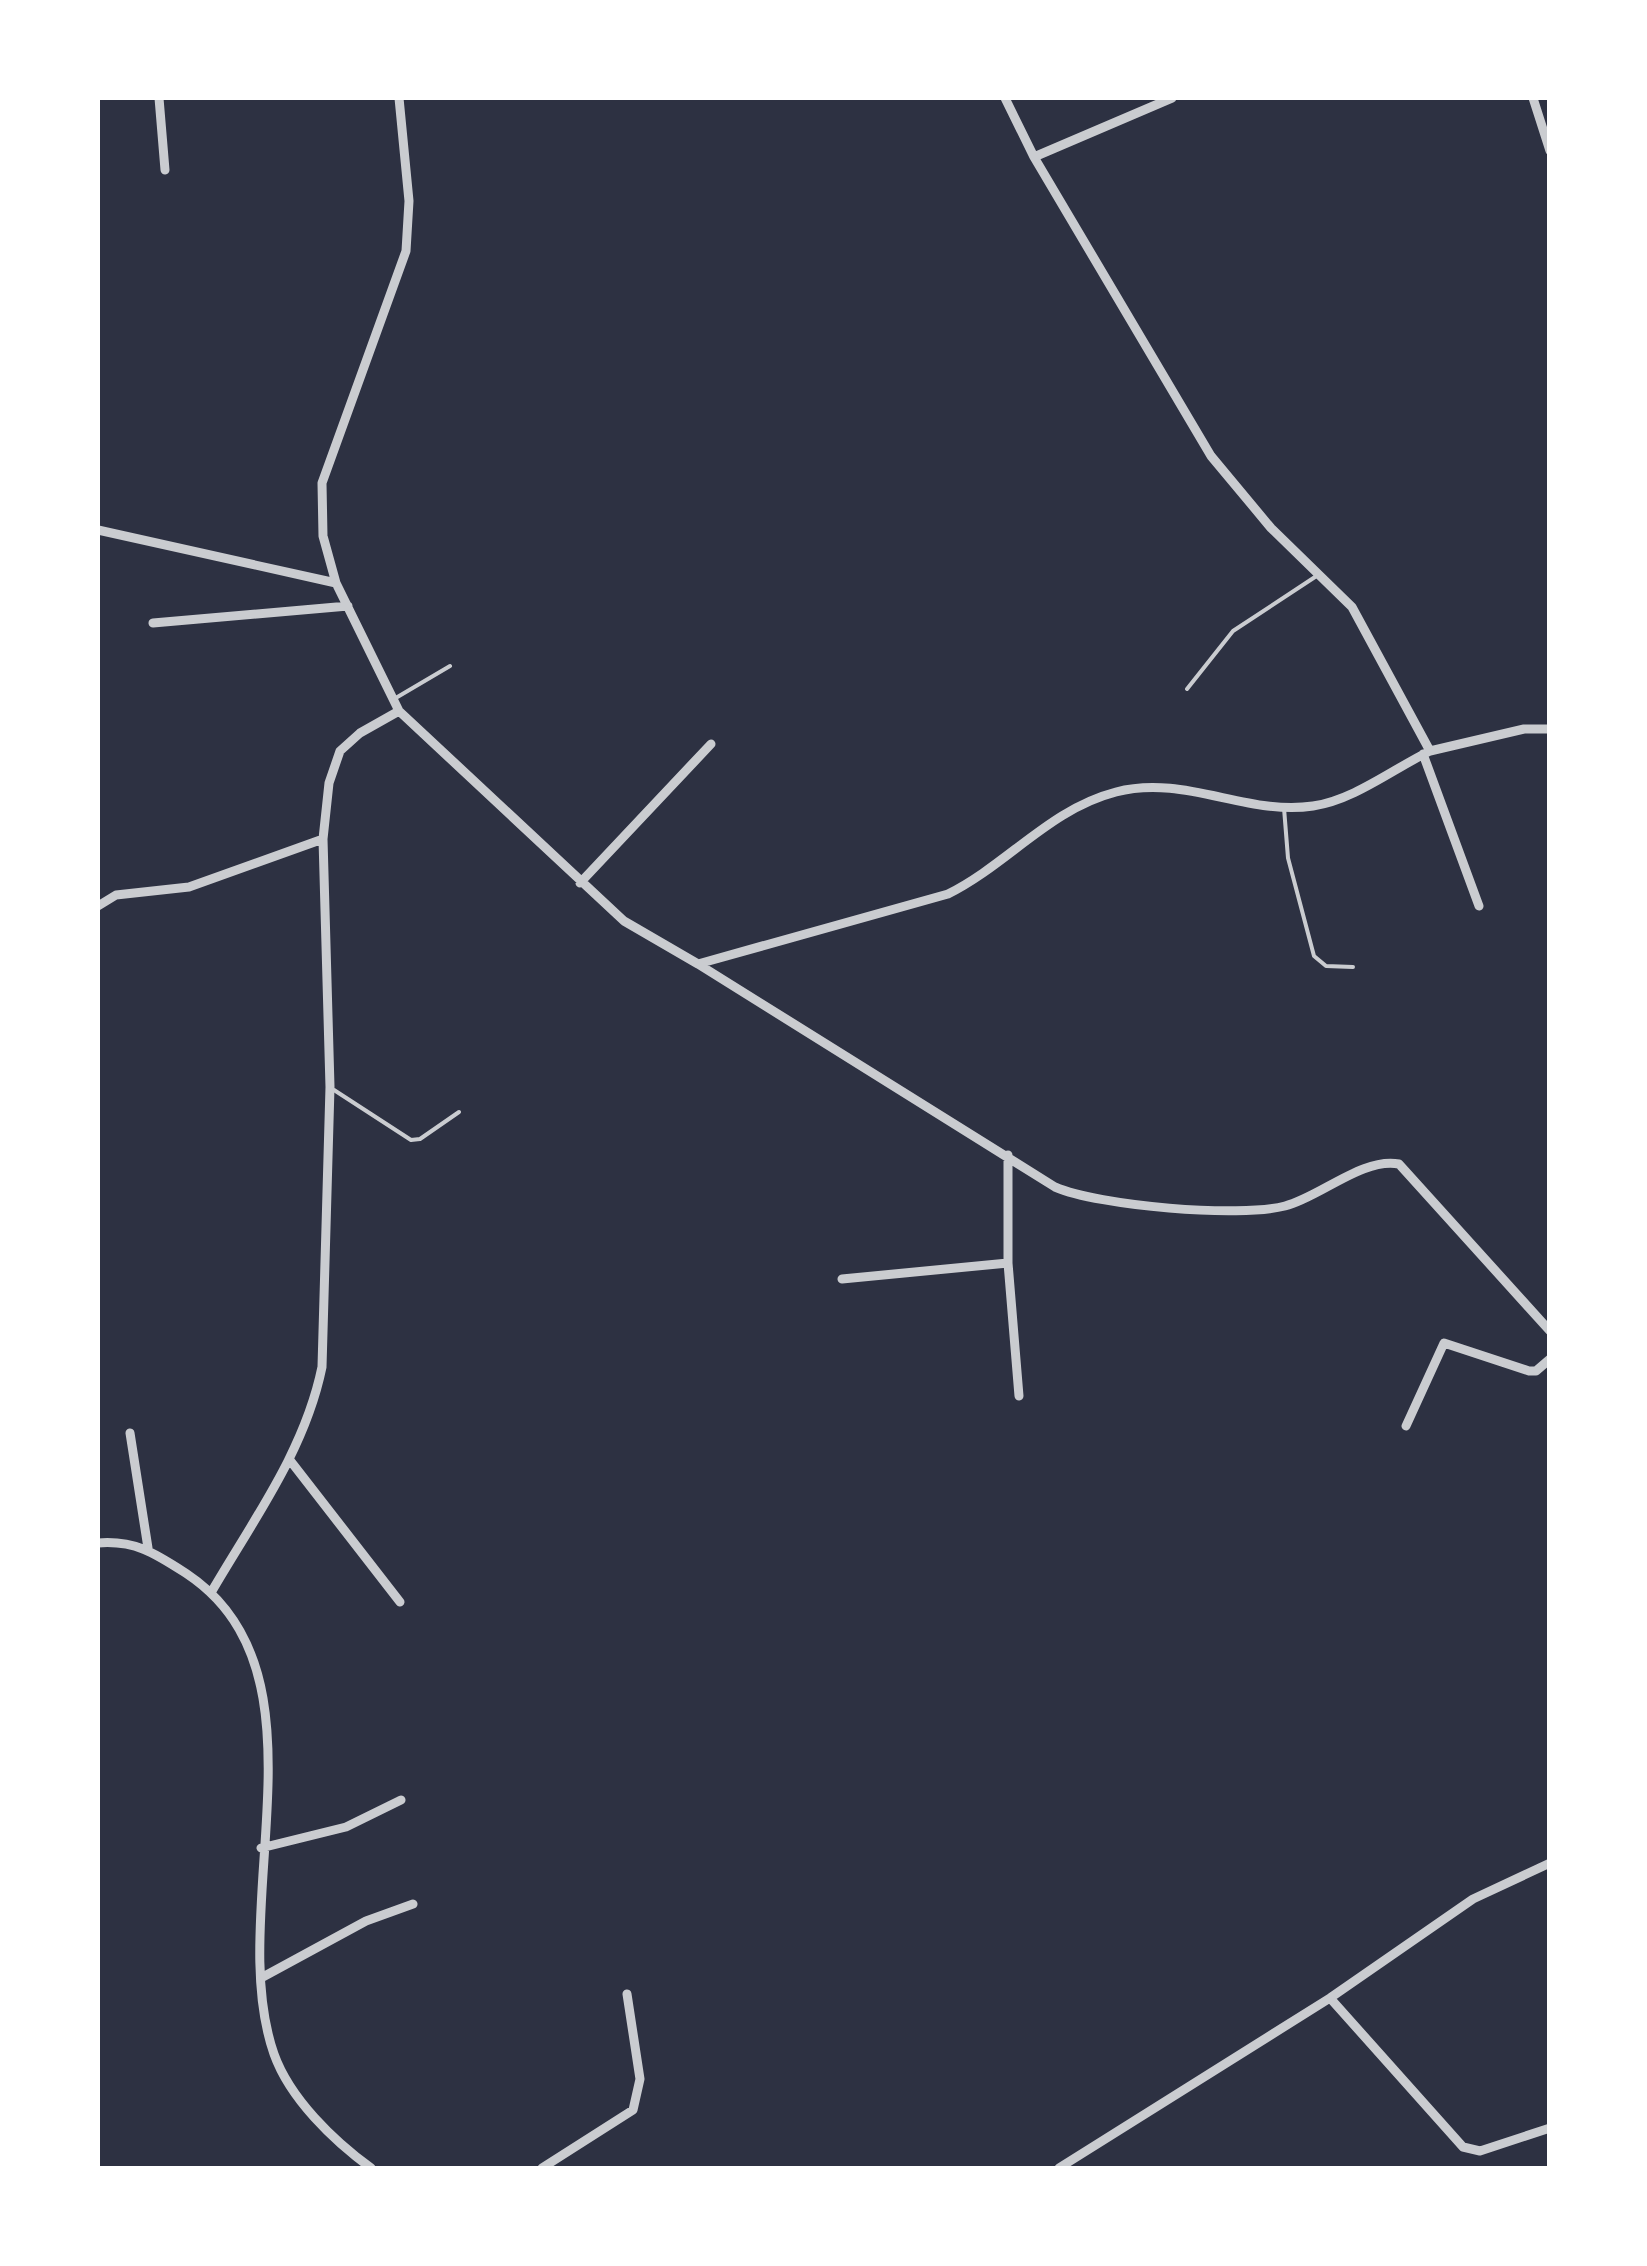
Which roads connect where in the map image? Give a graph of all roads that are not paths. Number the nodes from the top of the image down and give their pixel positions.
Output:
1 (160, 98) edge
2 (399, 98) edge
3 (1005, 98) edge
4 (1172, 98) edge
5 (1533, 98) edge
6 (1550, 151) edge
7 (1034, 157) junction
8 (165, 170) dead end
9 (98, 530) edge
10 (1318, 575) junction
11 (336, 583) junction
12 (348, 606) junction
13 (153, 623) dead end
14 (450, 666) dead end
15 (1187, 688) dead end
16 (394, 699) junction
17 (398, 711) junction
18 (1550, 729) edge
19 (711, 744) dead end
20 (1427, 753) junction
21 (1284, 806) junction
22 (323, 838) junction
23 (580, 883) junction
24 (98, 906) edge
25 (1479, 906) dead end
26 (698, 964) junction
27 (1354, 967) dead end
28 (330, 1087) junction
29 (459, 1112) dead end
30 (1008, 1155) junction
31 (1008, 1263) junction
32 (842, 1279) dead end
33 (1550, 1330) edge
34 (1550, 1358) edge
35 (1020, 1396) dead end
36 (1406, 1426) dead end
37 (130, 1433) dead end
38 (290, 1460) junction
39 (98, 1543) edge
40 (148, 1548) junction
41 (212, 1591) junction
42 (400, 1602) dead end
43 (401, 1800) dead end
44 (261, 1848) junction
45 (1550, 1863) edge
46 (413, 1904) dead end
47 (261, 1978) junction
48 (627, 1994) dead end
49 (1330, 1998) junction
50 (1550, 2128) edge
51 (371, 2168) edge
52 (542, 2168) edge
53 (1059, 2168) edge

1 - 8 street
2 - 11 street
3 - 7 street
4 - 7 street
5 - 6 street
7 - 10 street
9 - 11 street
10 - 15 lane
10 - 20 street
11 - 12 street
12 - 13 street
12 - 16 street
14 - 16 lane
16 - 17 street
17 - 22 street
17 - 23 street
18 - 20 street
19 - 23 street
20 - 21 street
20 - 25 street
21 - 26 street
21 - 27 lane
22 - 24 street
22 - 28 street
23 - 26 street
26 - 30 street
28 - 29 lane
28 - 38 street
30 - 31 street
30 - 33 street
31 - 32 street
31 - 35 street
34 - 36 street
37 - 40 street
38 - 41 street
38 - 42 street
39 - 40 street
40 - 41 street
41 - 44 street
43 - 44 street
44 - 47 street
45 - 49 street
46 - 47 street
47 - 51 street
48 - 52 street
49 - 50 street
49 - 53 street

